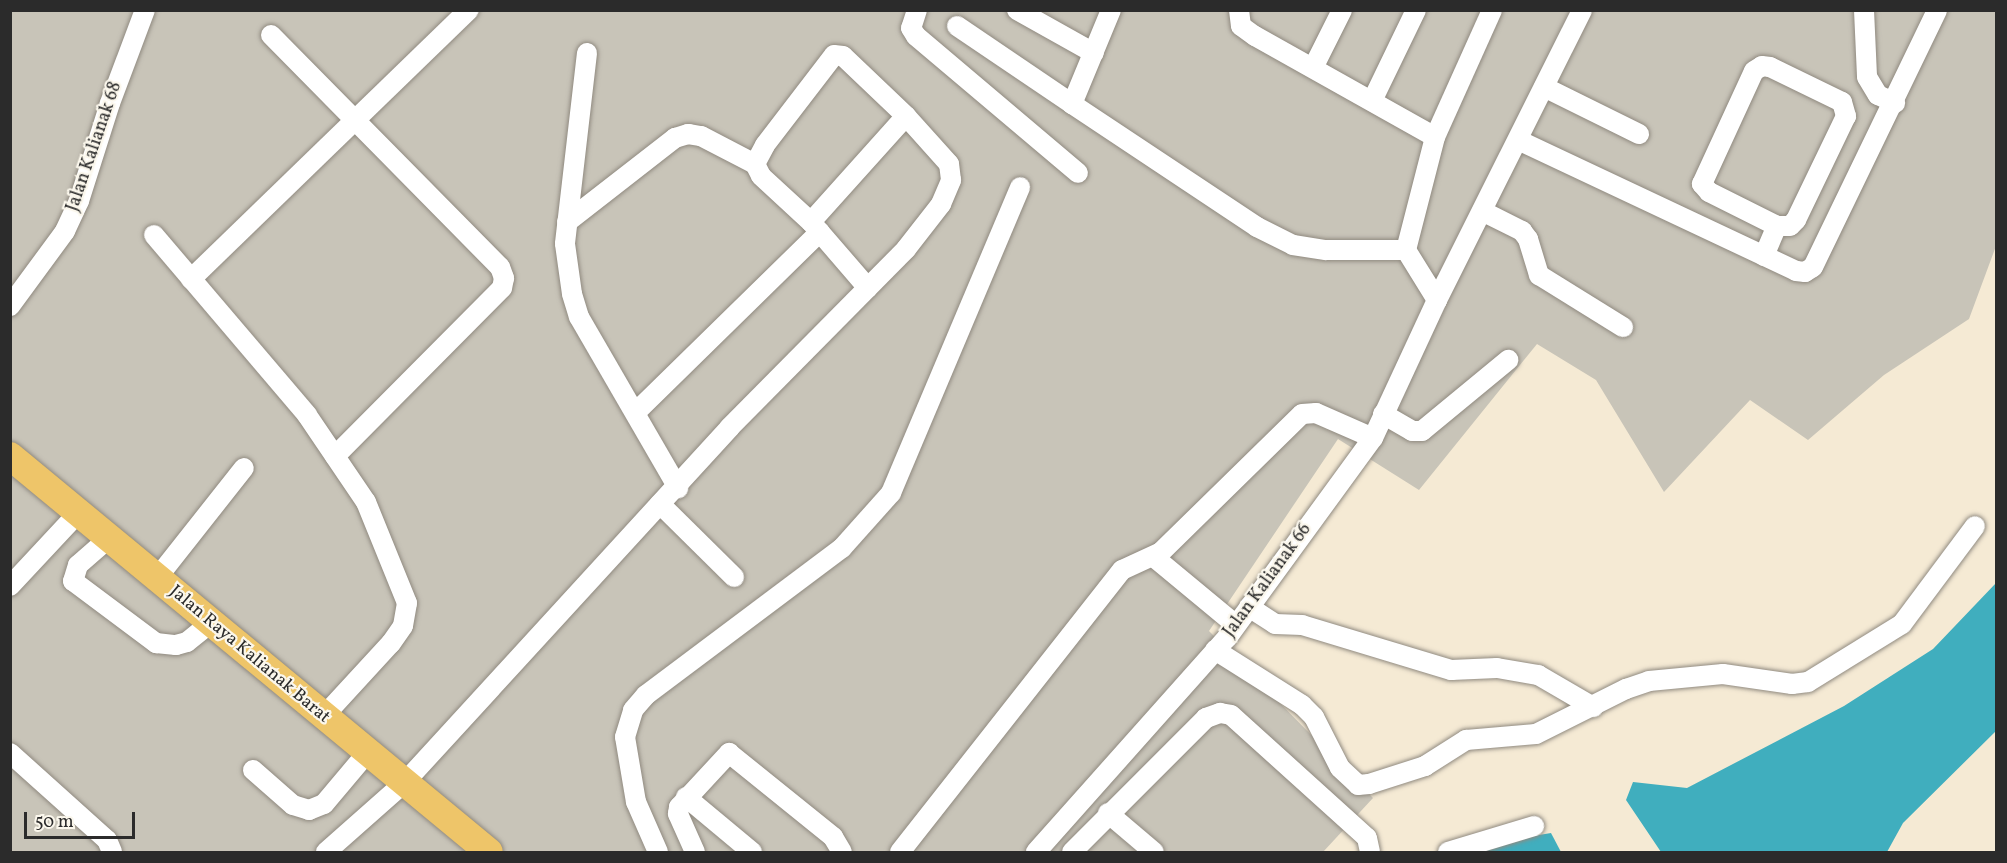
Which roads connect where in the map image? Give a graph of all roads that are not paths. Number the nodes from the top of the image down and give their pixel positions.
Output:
1 (145, 10) edge
2 (469, 10) edge
3 (917, 10) edge
4 (1017, 10) edge
5 (1111, 10) edge
6 (1239, 10) edge
7 (1342, 10) edge
8 (1416, 10) edge
9 (1492, 10) edge
10 (1582, 10) edge
11 (1864, 10) edge
12 (1937, 10) edge
13 (957, 26) dead end
14 (272, 35) dead end
15 (1094, 52) junction
16 (587, 53) dead end
17 (1314, 66) junction
18 (1544, 87) junction
19 (1373, 99) junction
20 (1895, 103) junction
21 (1072, 104) junction
22 (906, 116) junction
23 (357, 120) junction
24 (1639, 134) dead end
25 (1435, 137) junction
26 (1518, 140) junction
27 (755, 164) junction
28 (1078, 173) dead end
29 (1020, 187) dead end
30 (1482, 211) junction
31 (567, 222) junction
32 (1777, 226) junction
33 (816, 227) junction
34 (154, 235) dead end
35 (1406, 250) junction
36 (1764, 256) junction
37 (191, 279) junction
38 (868, 288) junction
39 (1437, 300) junction
40 (10, 306) edge
41 (1623, 327) dead end
42 (1508, 360) dead end
43 (637, 411) junction
44 (1383, 414) junction
45 (1373, 438) junction
46 (335, 456) junction
47 (15, 467) edge
48 (244, 468) dead end
49 (678, 488) junction
50 (660, 504) junction
51 (78, 513) junction
52 (1975, 526) dead end
53 (109, 538) junction
54 (1155, 558) junction
55 (734, 577) dead end
56 (157, 578) junction
57 (10, 586) edge
58 (1249, 607) junction
59 (212, 622) junction
60 (1236, 625) junction
61 (1215, 650) junction
62 (1593, 707) junction
63 (323, 717) junction
64 (10, 753) edge
65 (367, 753) junction
66 (253, 770) dead end
67 (405, 782) junction
68 (686, 797) junction
69 (1108, 813) junction
70 (1534, 826) dead end
71 (112, 852) edge
72 (326, 852) edge
73 (489, 852) edge
74 (658, 852) edge
75 (695, 852) edge
76 (752, 852) edge
77 (842, 852) edge
78 (900, 852) edge
79 (1036, 852) edge
80 (1072, 852) edge
81 (1154, 852) edge
82 (1370, 852) edge
83 (1448, 852) edge

1 - 40 lane, Jalan Kalianak 68
2 - 23 lane
3 - 28 lane
4 - 15 lane
5 - 15 lane
6 - 17 lane
7 - 17 lane
8 - 19 lane
9 - 25 lane
10 - 18 lane, Jalan Kalianak 66
11 - 20 lane
12 - 20 lane
13 - 21 lane
14 - 23 lane
15 - 21 lane
16 - 31 lane
17 - 19 lane
18 - 24 lane
18 - 26 lane, Jalan Kalianak 66
19 - 25 lane
20 - 36 lane
21 - 35 lane
22 - 27 lane
22 - 33 lane
22 - 38 lane
23 - 37 lane
23 - 46 lane
25 - 35 lane
26 - 30 lane, Jalan Kalianak 66
26 - 36 lane
27 - 31 lane
27 - 33 lane
29 - 74 lane
30 - 39 lane, Jalan Kalianak 66
30 - 41 lane
31 - 43 lane
32 - 32 lane
32 - 36 lane
33 - 38 lane
33 - 43 lane
34 - 37 lane
35 - 39 lane
37 - 46 lane
38 - 49 lane
39 - 44 lane, Jalan Kalianak 66
42 - 44 lane
43 - 49 lane
44 - 45 lane, Jalan Kalianak 66
45 - 54 lane
45 - 58 lane, Jalan Kalianak 66
46 - 63 lane
47 - 51 highway, Jalan Raya Kalianak Barat
48 - 56 lane
49 - 50 lane
50 - 55 lane
50 - 67 lane
51 - 53 highway, Jalan Raya Kalianak Barat
51 - 57 lane
52 - 62 lane
53 - 56 highway, Jalan Raya Kalianak Barat
53 - 59 lane
54 - 60 lane
54 - 78 lane
56 - 59 highway, Jalan Raya Kalianak Barat
58 - 60 lane, Jalan Kalianak 66
58 - 62 lane
59 - 63 highway, Jalan Raya Kalianak Barat
60 - 61 lane, Jalan Kalianak 66
61 - 62 lane
61 - 79 lane, Jalan Kalianak 66
63 - 65 highway, Jalan Raya Kalianak Barat
64 - 71 lane
65 - 66 lane
65 - 67 highway, Jalan Raya Kalianak Barat
67 - 72 lane
67 - 73 highway, Jalan Raya Kalianak Barat
68 - 75 lane
68 - 76 lane
68 - 77 lane
69 - 80 lane
69 - 81 lane
69 - 82 lane
70 - 83 lane

